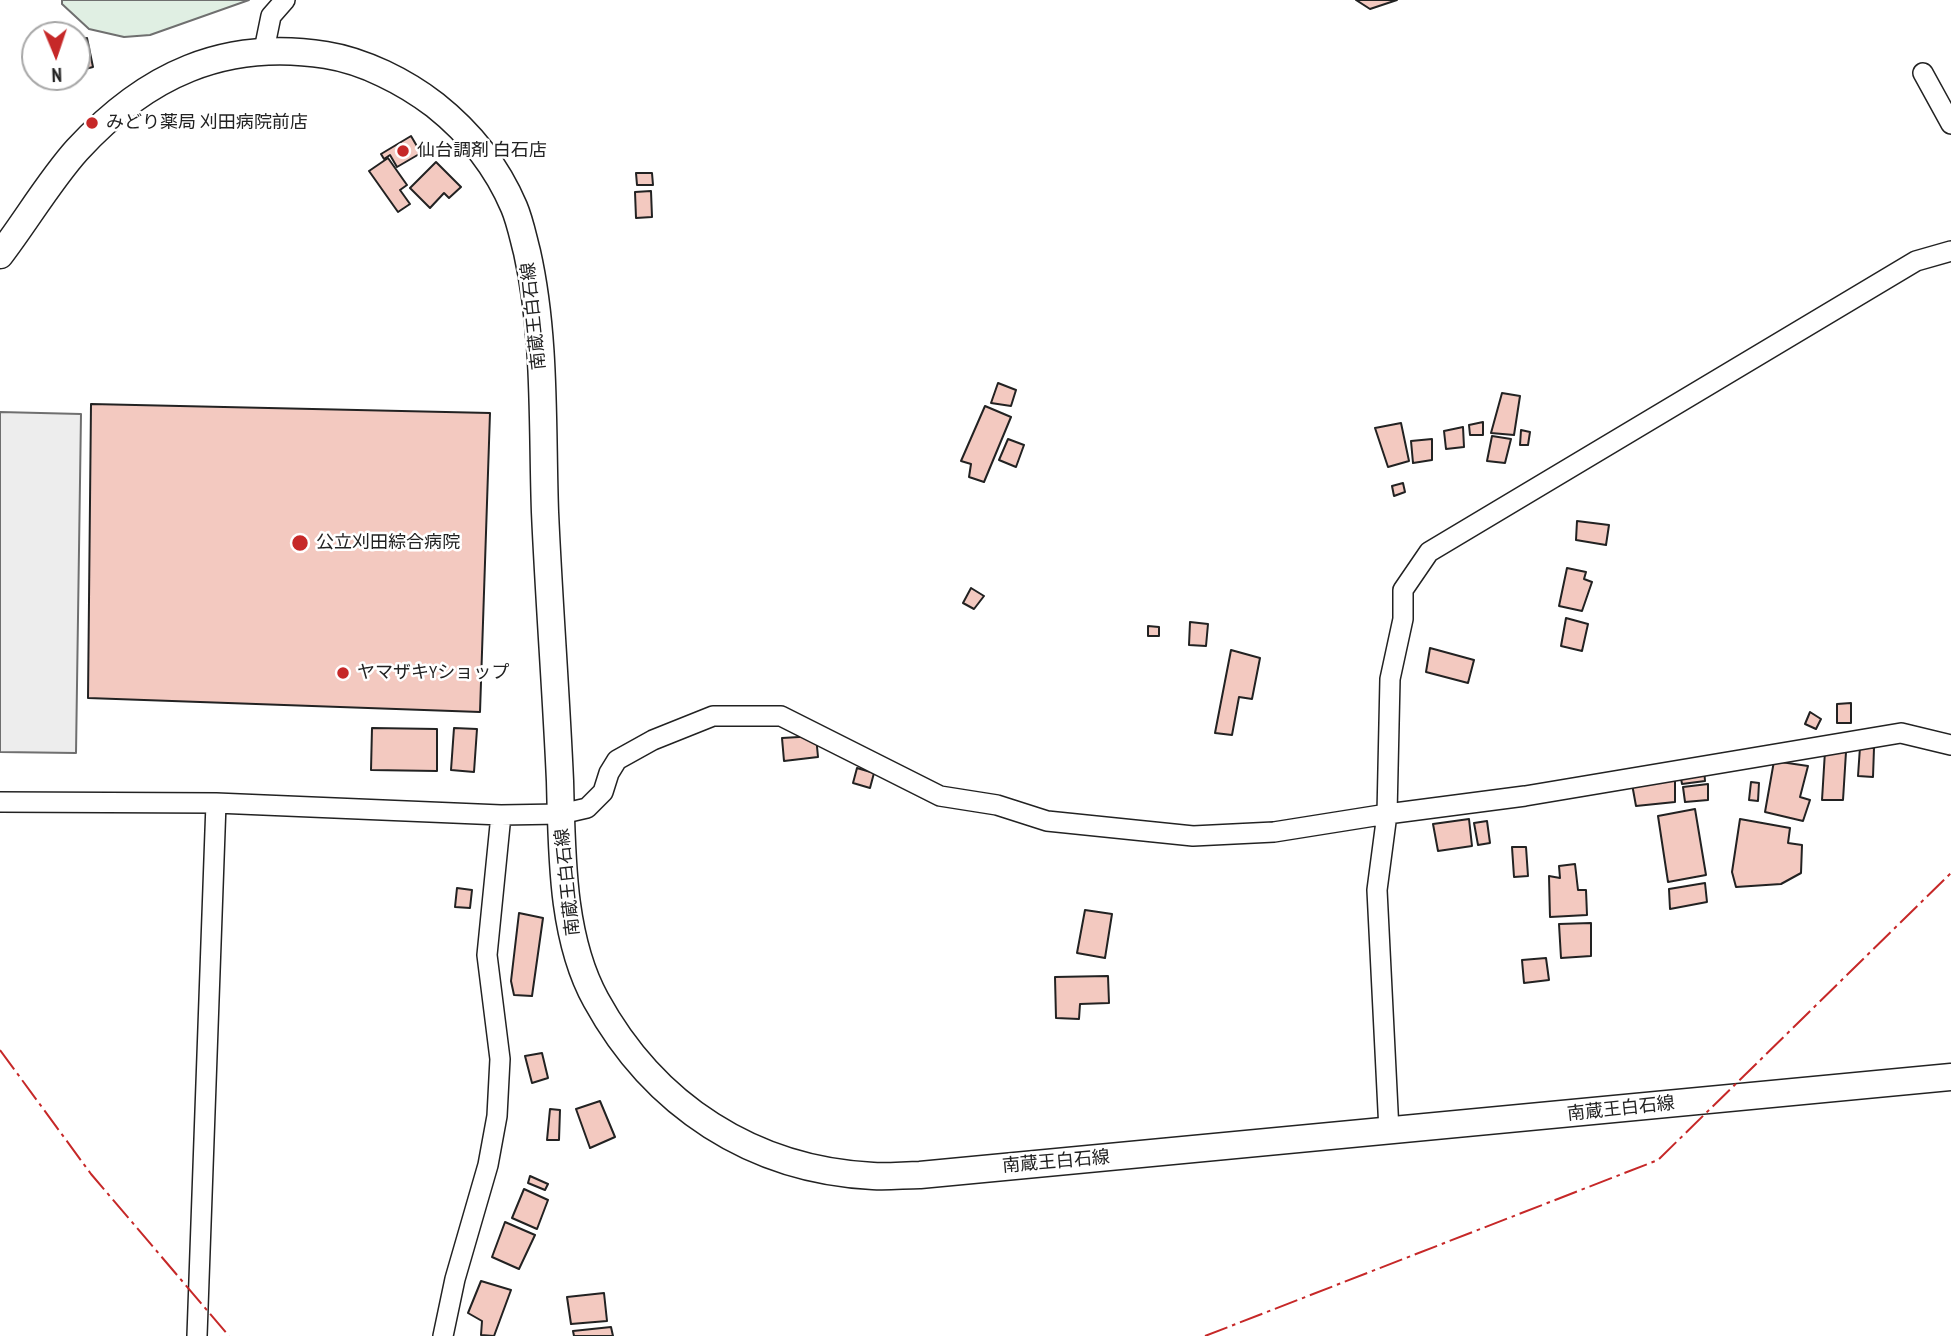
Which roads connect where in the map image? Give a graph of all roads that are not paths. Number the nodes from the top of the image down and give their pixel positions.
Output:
1 (285, 0) edge
2 (264, 50) junction
3 (1923, 73) dead end
4 (1951, 124) edge
5 (1951, 251) edge
6 (0, 255) edge
7 (1951, 745) edge
8 (0, 802) edge
9 (216, 803) junction
10 (561, 814) junction
11 (1387, 814) junction
12 (501, 815) junction
13 (1951, 1077) edge
14 (1389, 1131) junction
15 (197, 1336) edge
16 (443, 1336) edge

1 - 2 street
2 - 6 main road, 南蔵王白石線
2 - 10 main road, 南蔵王白石線
3 - 4 street
5 - 11 street
7 - 11 street
8 - 9 street
9 - 12 street
9 - 15 street
10 - 11 street
10 - 12 street
10 - 14 main road, 南蔵王白石線
11 - 14 street
12 - 16 street
13 - 14 main road, 南蔵王白石線

